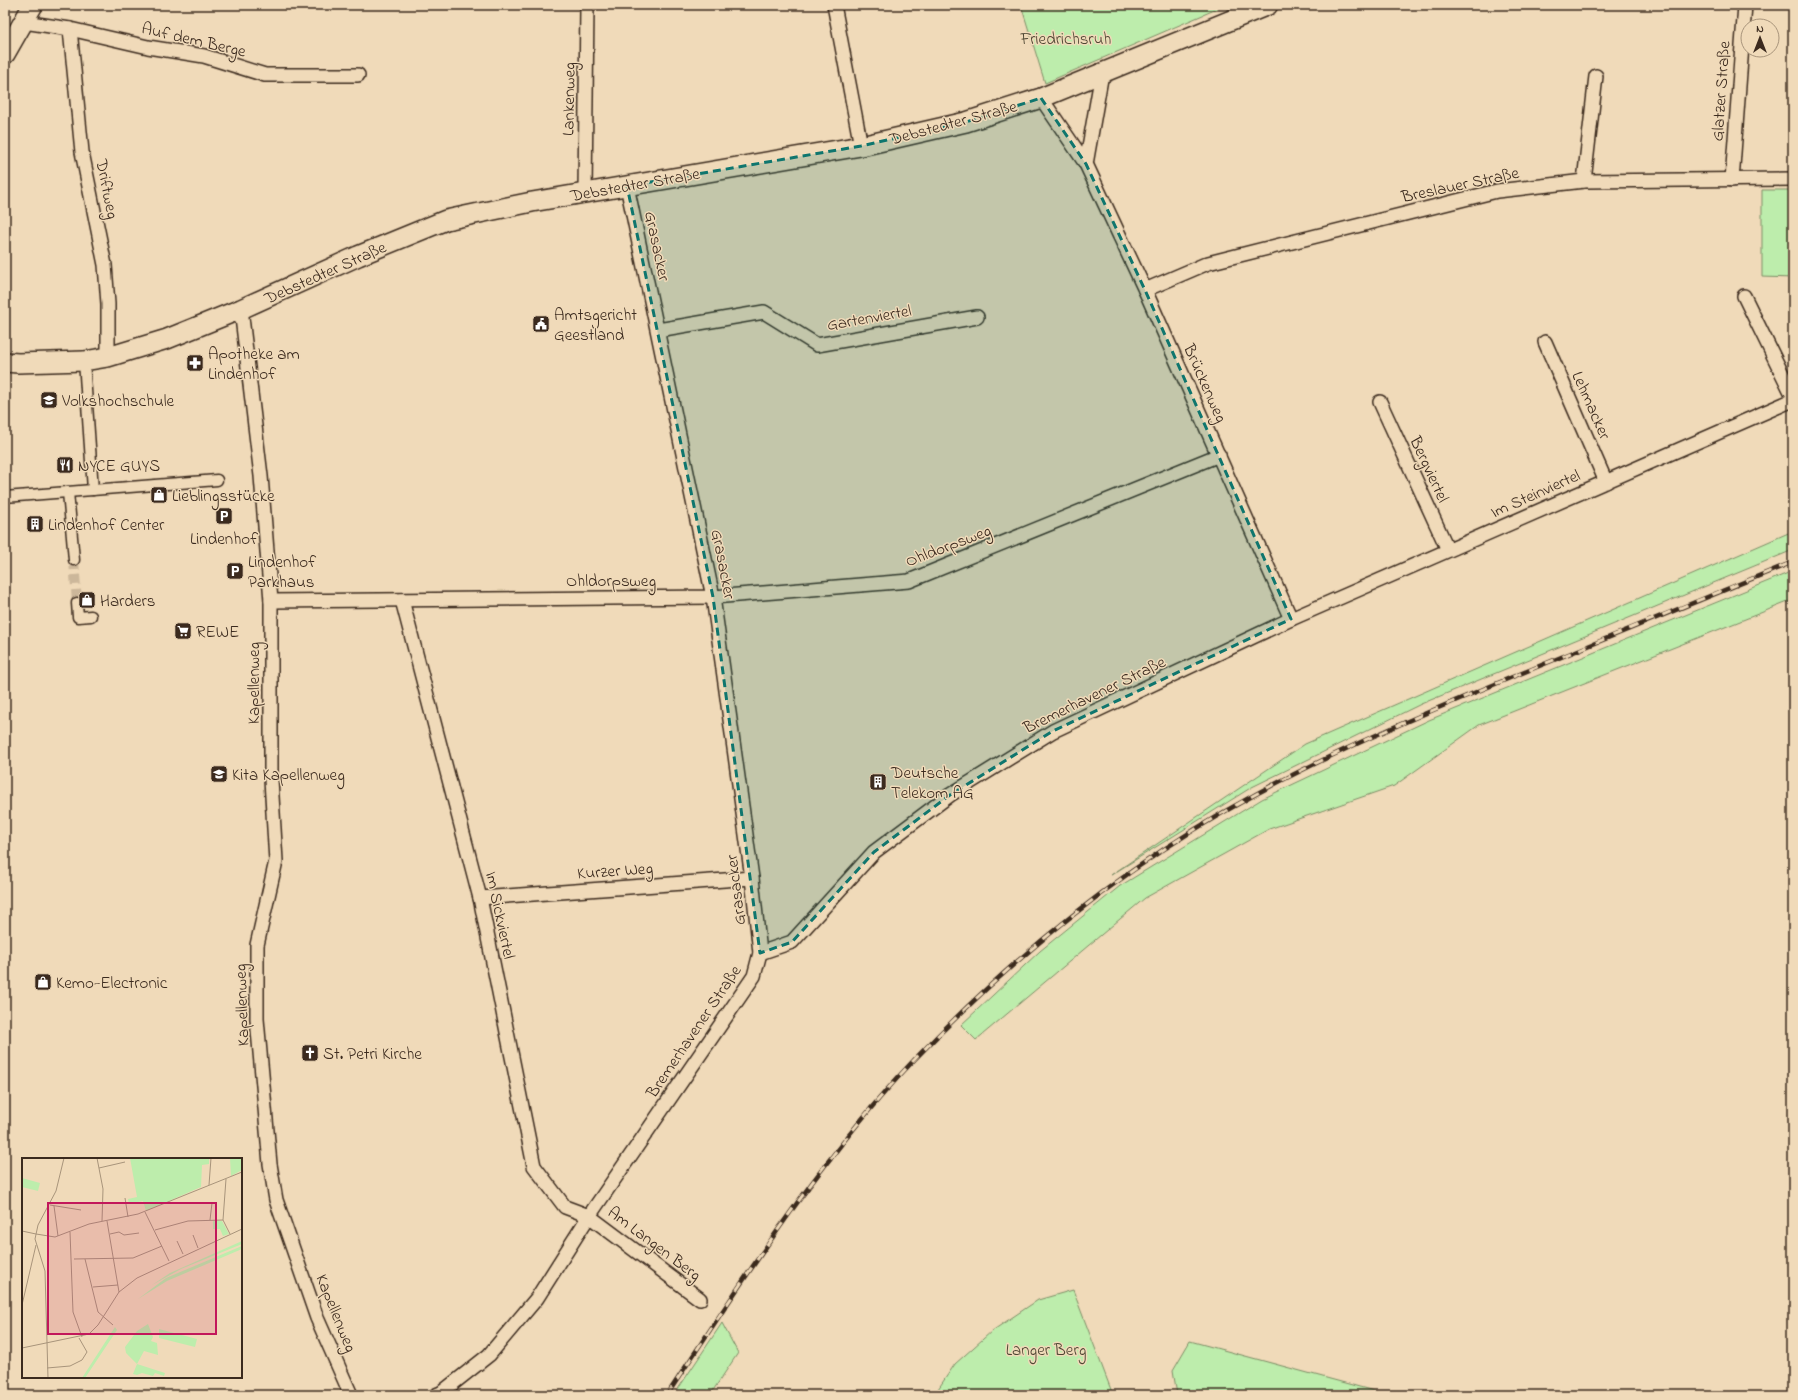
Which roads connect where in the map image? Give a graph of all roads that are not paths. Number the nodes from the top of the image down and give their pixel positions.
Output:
1 (33, 5) edge
2 (587, 5) edge
3 (834, 5) edge
4 (1268, 5) edge
5 (1745, 5) edge
6 (24, 22) junction
7 (70, 29) junction
8 (5, 54) edge
9 (1102, 73) junction
10 (358, 75) dead end
11 (1596, 76) dead end
12 (1041, 98) junction
13 (861, 146) junction
14 (1086, 164) junction
15 (1793, 179) edge
16 (1732, 180) junction
17 (1584, 181) junction
18 (627, 186) junction
19 (585, 193) junction
20 (1145, 290) junction
21 (1744, 296) dead end
22 (241, 309) junction
23 (977, 317) dead end
24 (658, 330) junction
25 (1545, 342) dead end
26 (108, 356) junction
27 (84, 361) junction
28 (5, 362) edge
29 (1793, 396) edge
30 (1793, 400) edge
31 (1380, 402) dead end
32 (1219, 455) junction
33 (217, 480) dead end
34 (1606, 482) junction
35 (93, 490) junction
36 (68, 492) junction
37 (5, 497) edge
38 (1448, 550) junction
39 (74, 560) tunnel mouth
40 (713, 597) junction
41 (402, 600) junction
42 (271, 601) junction
43 (77, 603) tunnel mouth
44 (91, 616) dead end
45 (1290, 619) junction
46 (752, 878) junction
47 (480, 898) junction
48 (760, 953) junction
49 (589, 1216) junction
50 (700, 1299) dead end
51 (351, 1395) edge
52 (436, 1395) edge

1 - 6 main road
2 - 19 street, Lankenweg
3 - 13 street
4 - 9 main road, Debstedter Straße
5 - 16 street, Glatzer Straße
6 - 7 street, Auf dem Berge
6 - 8 main road
7 - 10 street, Auf dem Berge
7 - 26 street, Driftweg
9 - 12 main road, Debstedter Straße
9 - 14 street
11 - 17 street
12 - 13 main road, Debstedter Straße
12 - 14 street, Brückenweg
13 - 18 main road, Debstedter Straße
14 - 20 street, Brückenweg
15 - 16 street, Breslauer Straße
16 - 17 street, Breslauer Straße
17 - 20 street, Breslauer Straße
18 - 19 main road, Debstedter Straße
18 - 24 street, Grasacker
19 - 22 main road, Debstedter Straße
20 - 32 street, Brückenweg
21 - 29 street
22 - 26 main road, Debstedter Straße
22 - 42 street
23 - 24 street, Gartenviertel
24 - 40 street, Grasacker
25 - 34 street, Lehmacker
26 - 27 main road, Debstedter Straße
27 - 28 main road, Debstedter Straße
27 - 35 street
30 - 34 street, Im Steinviertel
31 - 38 street, Bergviertel
32 - 40 street, Ohldorpsweg
32 - 45 street, Brückenweg
33 - 35 street
34 - 38 street, Im Steinviertel
35 - 36 street
36 - 37 street
36 - 39 street
38 - 45 street, Im Steinviertel
40 - 41 street, Ohldorpsweg
40 - 46 street, Grasacker
41 - 42 street, Ohldorpsweg
41 - 47 street, Im Sickviertel
42 - 51 street, Kapellenweg
43 - 44 street
45 - 48 street, Bremerhavener Straße
46 - 47 street, Kurzer Weg
46 - 48 street, Grasacker
47 - 49 street, Im Sickviertel
48 - 49 street, Bremerhavener Straße
49 - 50 street, Am Langen Berg
49 - 52 street, Bremerhavener Straße

